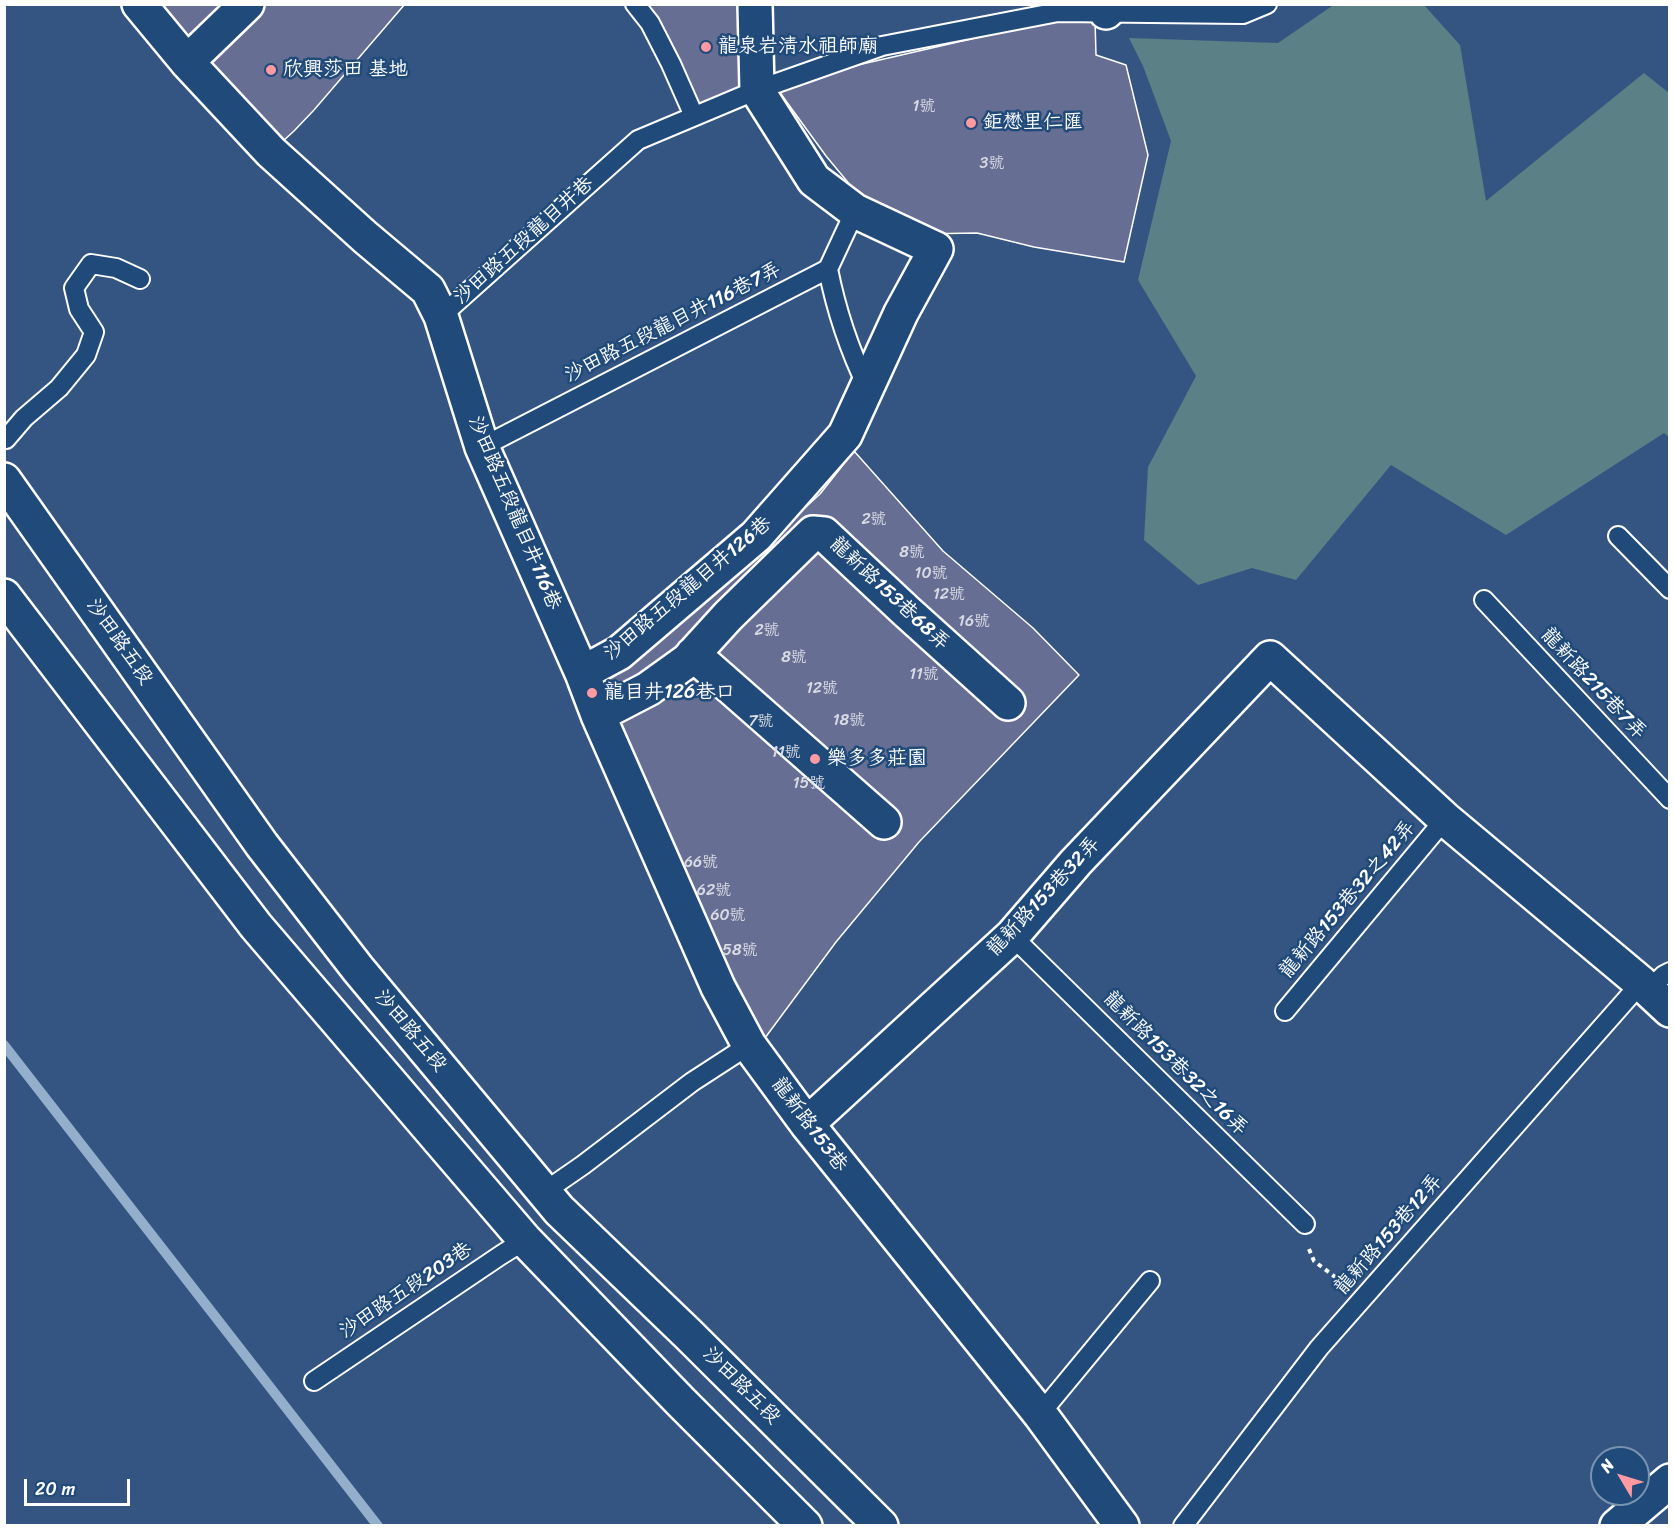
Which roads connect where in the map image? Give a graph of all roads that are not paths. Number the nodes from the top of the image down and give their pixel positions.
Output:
1 (139, 4) edge
2 (247, 4) edge
3 (635, 4) edge
4 (755, 4) edge
5 (1267, 4) edge
6 (1110, 8) edge
7 (187, 62) junction
8 (757, 90) junction
9 (693, 116) junction
10 (855, 211) junction
11 (828, 269) junction
12 (140, 279) dead end
13 (441, 316) junction
14 (867, 386) junction
15 (6, 439) dead end
16 (482, 447) junction
17 (4, 480) edge
18 (1618, 536) dead end
19 (1670, 589) edge
20 (4, 596) edge
21 (1484, 600) dead end
22 (693, 654) junction
23 (582, 673) junction
24 (1008, 703) dead end
25 (598, 715) junction
26 (1670, 799) edge
27 (1445, 819) junction
28 (884, 822) dead end
29 (1012, 936) junction
30 (1657, 989) edge
31 (1285, 1011) dead end
32 (749, 1045) junction
33 (807, 1124) junction
34 (544, 1192) junction
35 (1305, 1224) road end
36 (517, 1231) junction
37 (1150, 1281) dead end
38 (314, 1381) dead end
39 (1040, 1414) junction
40 (1670, 1482) edge
41 (805, 1526) edge
42 (881, 1526) edge
43 (1122, 1526) edge
44 (1183, 1526) edge
45 (1617, 1526) edge

1 - 7 street, 沙田路五段龍目井巷
2 - 7 street
3 - 9 lane
4 - 8 street
5 - 6 lane, 沙田路五段龍目井巷
6 - 8 lane, 沙田路五段龍目井巷
7 - 13 street, 沙田路五段龍目井巷
8 - 9 lane, 沙田路五段龍目井巷
8 - 10 street, 沙田路五段龍目井126巷
9 - 13 lane, 沙田路五段龍目井巷
10 - 11 lane
10 - 14 street, 沙田路五段龍目井126巷
11 - 14 lane
11 - 16 lane, 沙田路五段龍目井116巷7弄
12 - 15 lane
13 - 16 street, 沙田路五段龍目井116巷
14 - 23 street, 沙田路五段龍目井126巷
16 - 23 street, 沙田路五段龍目井116巷
17 - 34 street, 沙田路五段
18 - 19 lane
20 - 36 street
21 - 26 lane, 龍新路215巷7弄
22 - 24 street, 龍新路153巷68弄
22 - 25 street, 龍新路153巷68弄
22 - 28 street
23 - 25 street, 龍新路153巷
25 - 32 street, 龍新路153巷
27 - 29 street, 龍新路153巷32弄
27 - 30 street
27 - 31 lane, 龍新路153巷32之42弄
29 - 33 street, 龍新路153巷32弄
29 - 35 lane, 龍新路153巷32之16弄
30 - 44 lane, 龍新路153巷12弄
32 - 33 street, 龍新路153巷
32 - 34 lane
33 - 39 street, 龍新路153巷
34 - 36 street
34 - 42 street, 沙田路五段
36 - 38 lane, 沙田路五段203巷
36 - 41 street
37 - 39 lane
39 - 43 street, 龍新路153巷
40 - 45 street

